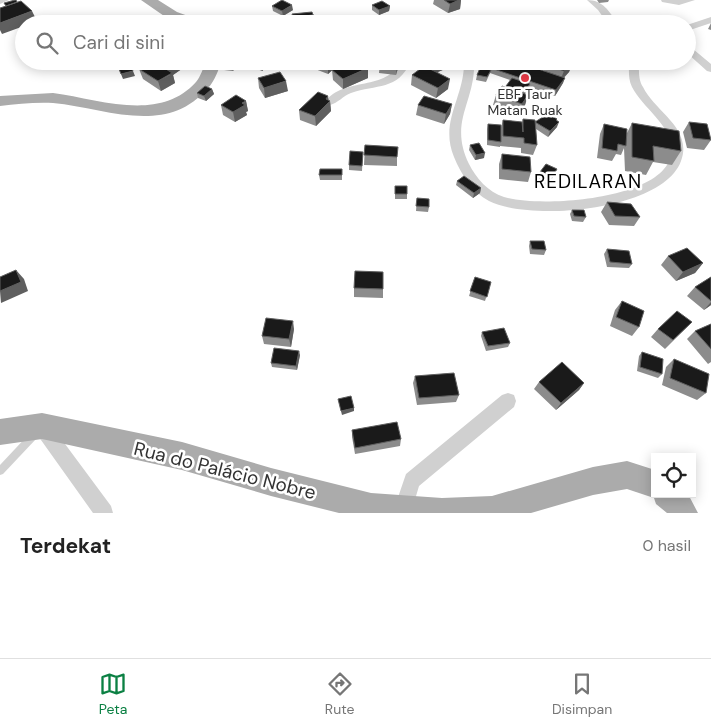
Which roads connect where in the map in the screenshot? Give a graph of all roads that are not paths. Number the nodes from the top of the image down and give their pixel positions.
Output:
1 (5, 0) edge
2 (148, 0) edge
3 (591, 0) edge
4 (665, 0) edge
5 (691, 0) edge
6 (0, 1) edge
7 (172, 15) edge
8 (606, 15) edge
9 (711, 20) edge
10 (696, 25) edge
11 (696, 55) edge
12 (711, 69) edge
13 (210, 70) edge
14 (403, 70) edge
15 (469, 70) edge
16 (634, 70) edge
17 (0, 102) edge
18 (330, 102) edge
19 (508, 401) dead end
20 (42, 426) junction
21 (0, 432) edge
22 (0, 471) edge
23 (651, 483) edge
24 (671, 498) edge
25 (406, 510) edge
26 (104, 513) edge
27 (684, 513) edge

1 - 6 street
2 - 7 main road
3 - 8 street
4 - 5 street
9 - 10 street
11 - 12 street
13 - 17 main road
14 - 18 street
15 - 16 street
19 - 25 street
20 - 21 main road, Rua do Palácio Nobre
20 - 22 lane
20 - 25 main road, Rua do Palácio Nobre
20 - 26 street
23 - 25 main road, Rua do Palácio Nobre
24 - 27 main road

